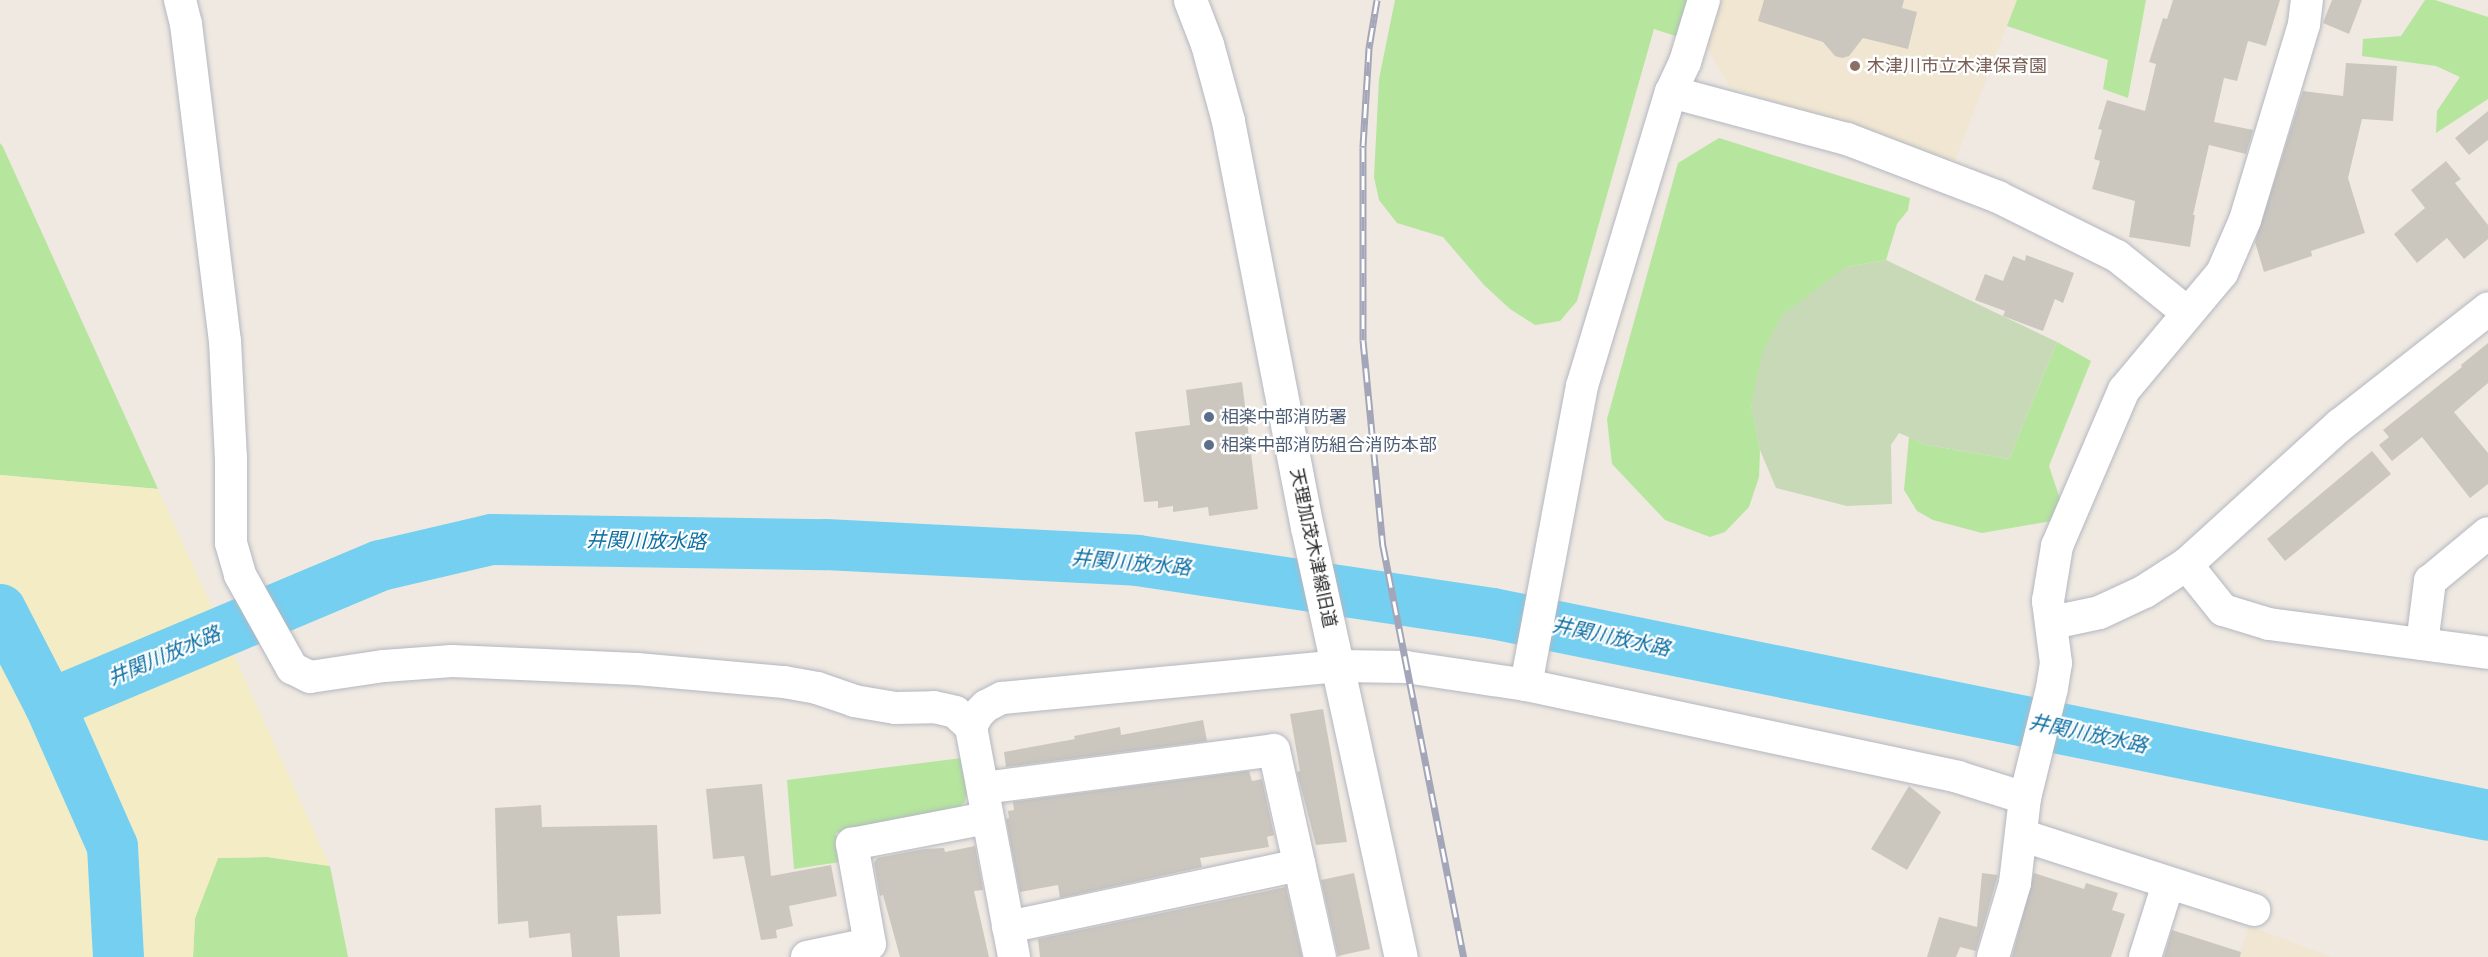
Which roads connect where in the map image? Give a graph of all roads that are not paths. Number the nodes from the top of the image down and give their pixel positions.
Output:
1 (180, 0) edge
2 (1191, 0) edge
3 (1704, 0) edge
4 (2307, 0) edge
5 (1671, 92) junction
6 (2488, 308) edge
7 (2188, 314) junction
8 (2488, 532) edge
9 (2186, 564) junction
10 (2052, 622) junction
11 (2422, 644) junction
12 (2488, 653) edge
13 (1338, 666) junction
14 (1527, 680) junction
15 (971, 727) junction
16 (2029, 785) junction
17 (983, 788) junction
18 (987, 818) junction
19 (2021, 835) junction
20 (1299, 865) junction
21 (2168, 884) junction
22 (2254, 910) dead end
23 (1008, 927) junction
24 (807, 957) edge
25 (1014, 957) edge
26 (1320, 957) edge
27 (1401, 957) edge
28 (1993, 957) edge
29 (2145, 957) edge

1 - 15 street
2 - 13 street, 天理加茂木津線旧道
3 - 5 street
4 - 7 street
5 - 7 street
5 - 14 street
6 - 9 street
7 - 10 street
8 - 11 street
9 - 10 street
9 - 11 street
10 - 16 street
11 - 12 street
13 - 14 street
13 - 15 street
13 - 27 street, 天理加茂木津線旧道
14 - 16 street
15 - 17 street
16 - 19 street
17 - 18 street
17 - 20 street
18 - 23 street
18 - 24 street
19 - 21 street
19 - 28 street
20 - 23 street
20 - 26 street
21 - 22 street
21 - 29 street
23 - 25 street

